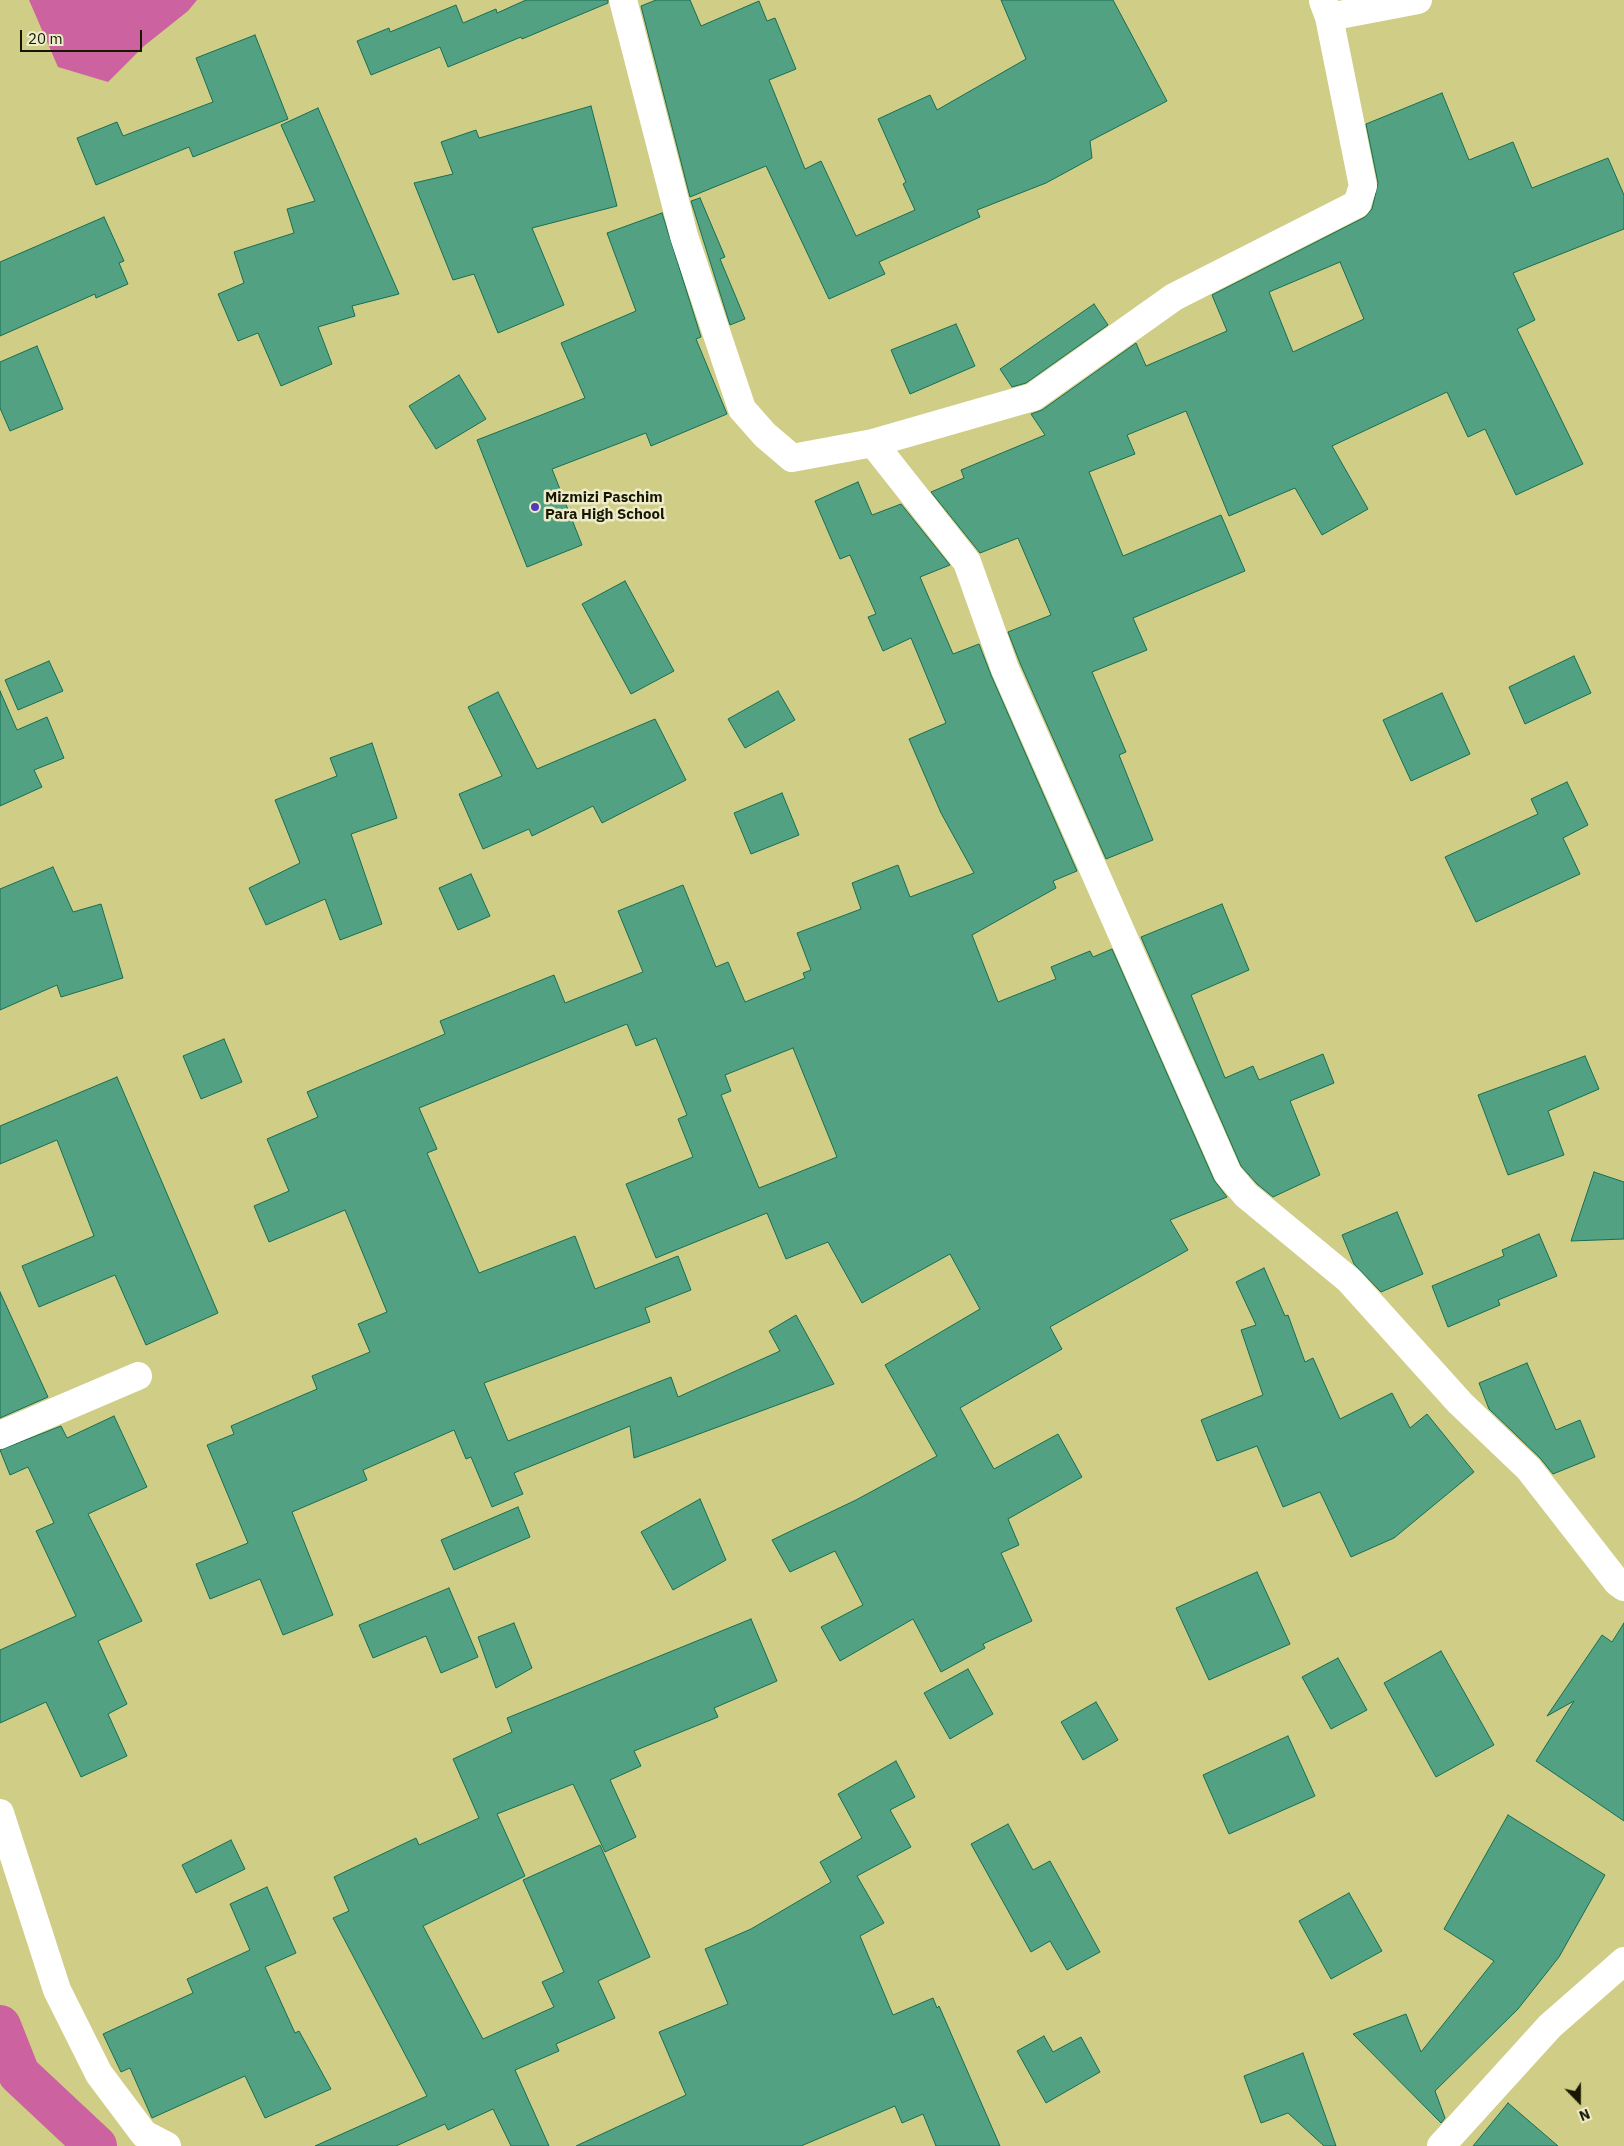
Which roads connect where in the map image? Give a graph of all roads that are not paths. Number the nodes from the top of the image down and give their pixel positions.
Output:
1 (623, 0) edge
2 (1418, 0) edge
3 (1326, 9) edge
4 (873, 443) junction
5 (138, 1376) dead end
6 (0, 1435) edge
7 (1624, 1586) edge
8 (0, 1813) edge
9 (1624, 1961) edge
10 (167, 2146) edge
11 (1441, 2146) edge

1 - 4 street
2 - 3 street
3 - 4 street
4 - 7 street
5 - 6 street
8 - 10 street
9 - 11 street

